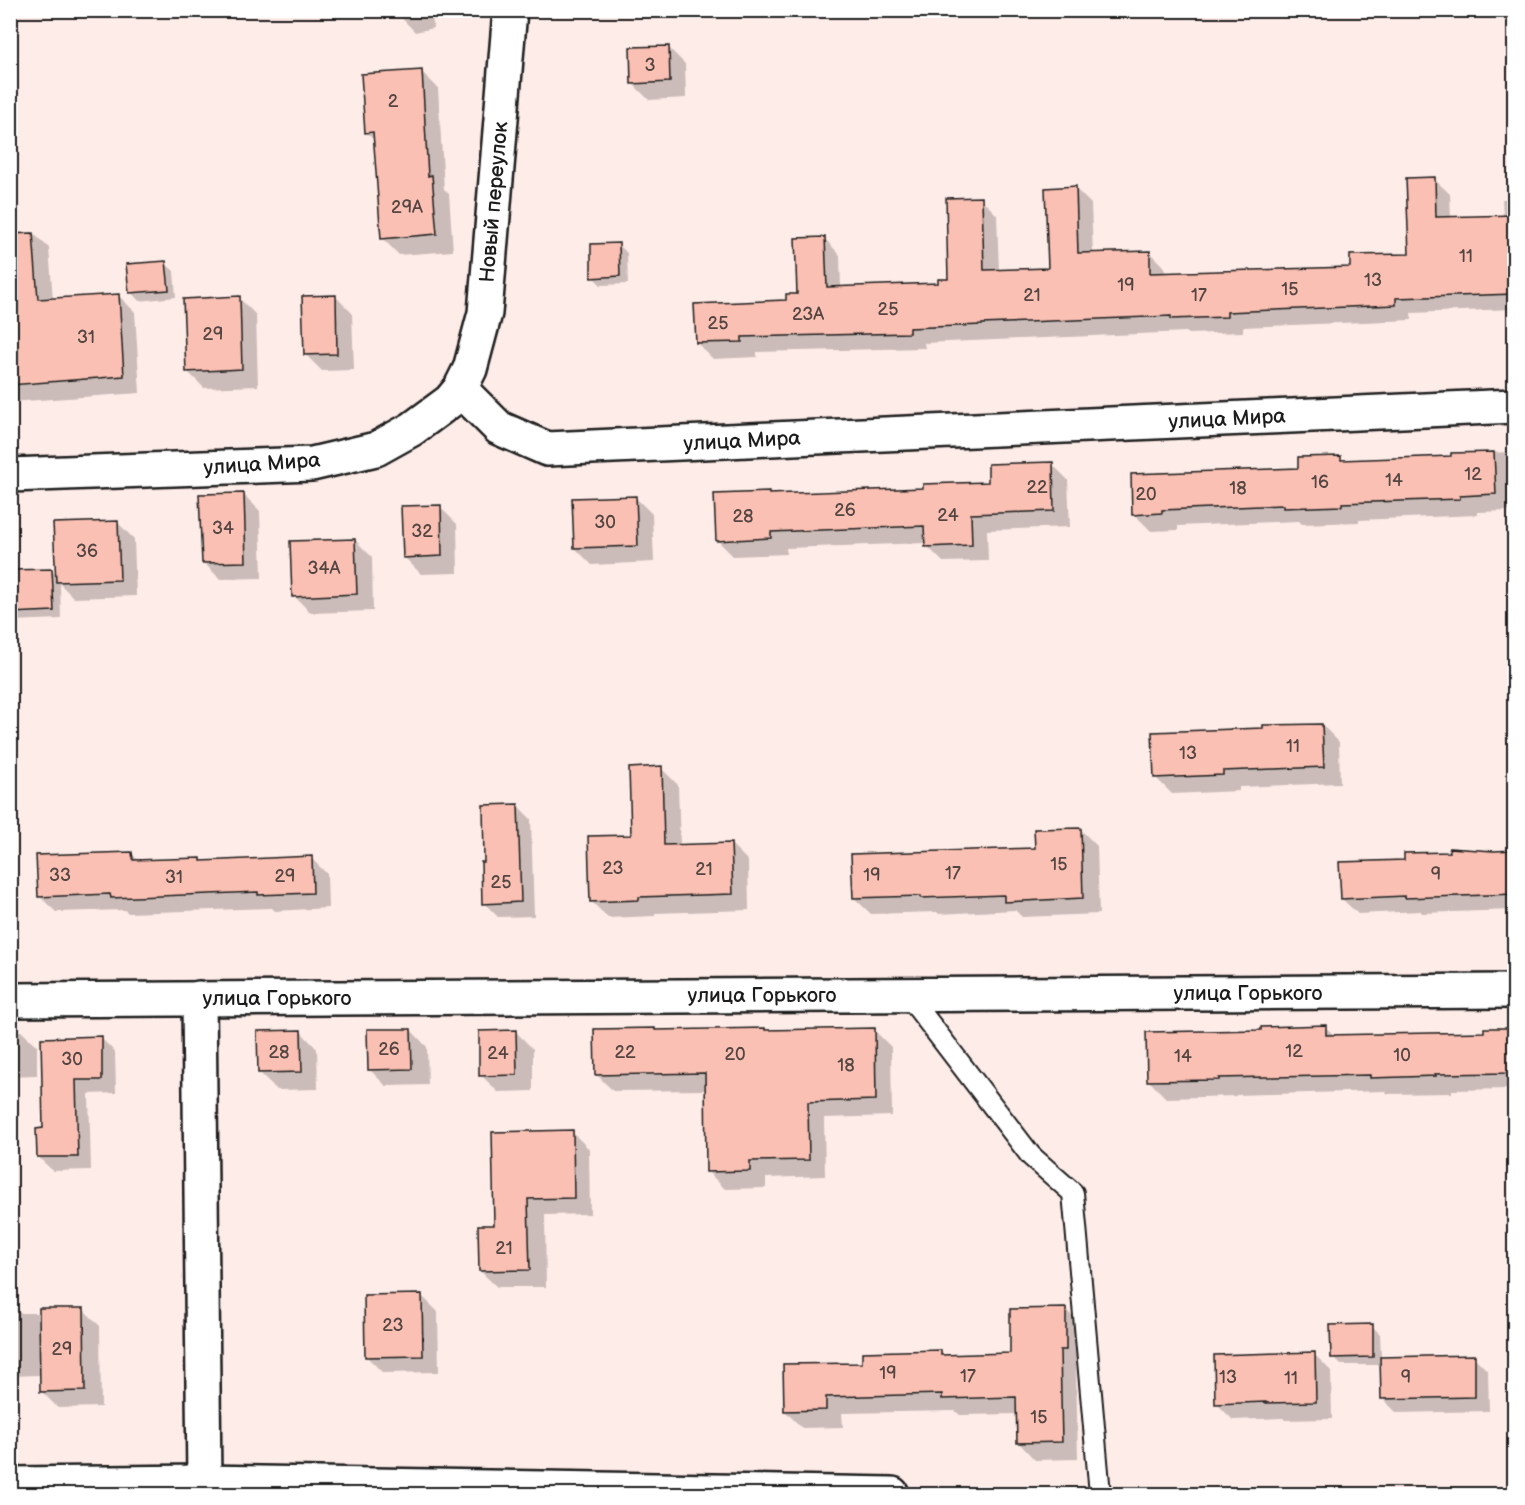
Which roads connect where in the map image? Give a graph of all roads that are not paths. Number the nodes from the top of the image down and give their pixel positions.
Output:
1 (510, 10) edge
2 (455, 395) junction
3 (1515, 406) edge
4 (10, 475) edge
5 (1515, 991) edge
6 (907, 994) junction
7 (199, 998) junction
8 (10, 1000) edge
9 (10, 1484) edge
10 (203, 1488) edge
11 (892, 1494) edge
12 (1100, 1494) edge

1 - 2 street, Новый переулок
2 - 3 street, улица Мира
2 - 4 street, улица Мира
5 - 6 street, улица Горького
6 - 7 street, улица Горького
6 - 12 lane
7 - 8 street, улица Горького
7 - 10 street
9 - 10 street
10 - 11 street

